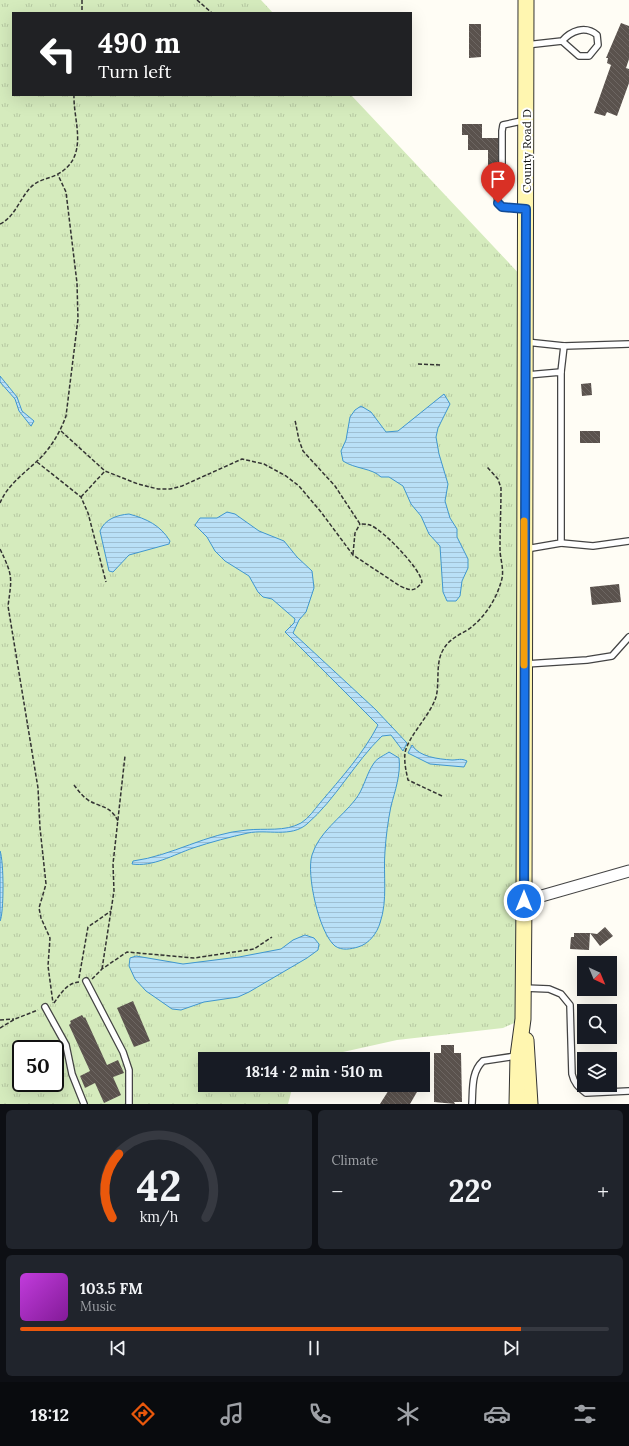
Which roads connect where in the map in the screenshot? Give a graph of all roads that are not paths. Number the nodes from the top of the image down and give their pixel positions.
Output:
1 (526, 0) edge
2 (562, 41) junction
3 (526, 45) junction
4 (526, 120) junction
5 (526, 209) junction
6 (526, 342) junction
7 (629, 344) edge
8 (564, 346) junction
9 (561, 372) junction
10 (526, 375) junction
11 (629, 541) edge
12 (561, 543) junction
13 (524, 550) junction
14 (629, 637) edge
15 (524, 664) junction
16 (629, 871) edge
17 (524, 901) junction
18 (86, 981) road end
19 (523, 988) junction
20 (45, 1007) road end
21 (522, 1019) junction
22 (518, 1056) junction
23 (629, 1091) edge
24 (84, 1104) edge
25 (129, 1104) edge
26 (472, 1104) edge
27 (517, 1104) edge
28 (530, 1104) edge

1 - 3 main road, County Road D
2 - 2 lane
2 - 3 lane
3 - 4 main road, County Road D
4 - 5 main road, County Road D
4 - 5 lane
5 - 6 main road, County Road D
6 - 8 lane
6 - 10 main road, County Road D
7 - 8 lane
8 - 9 lane
9 - 10 lane
9 - 12 lane
10 - 13 main road, County Road D
11 - 12 lane
12 - 13 lane
13 - 15 main road, County Road D
14 - 15 lane
15 - 17 main road, County Road D
16 - 17 street
17 - 19 main road, County Road D
18 - 25 lane
19 - 21 main road, County Road D
19 - 23 lane
20 - 24 lane
21 - 22 main road
21 - 28 main road
22 - 26 lane
22 - 27 main road

